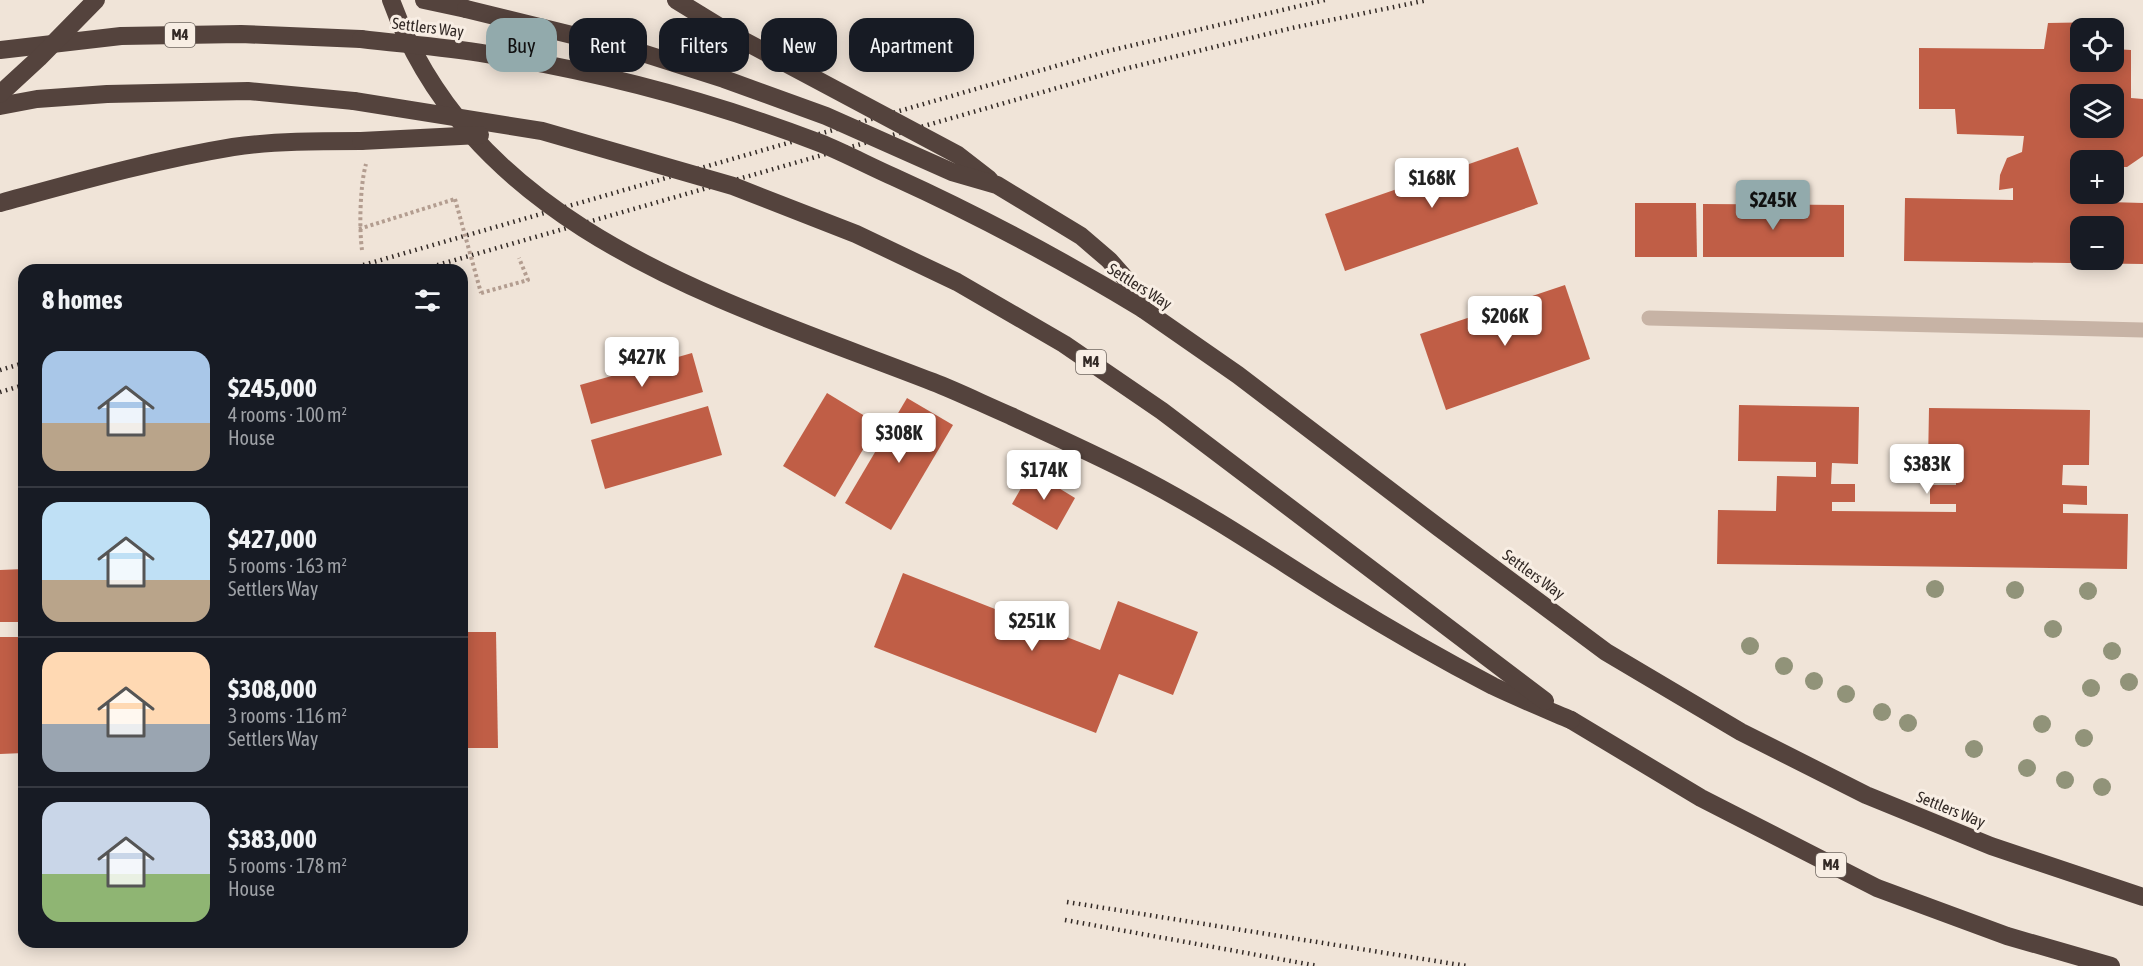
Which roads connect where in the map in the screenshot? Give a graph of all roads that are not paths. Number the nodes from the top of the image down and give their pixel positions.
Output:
1 (96, 0) edge
2 (391, 0) edge
3 (424, 0) edge
4 (676, 0) edge
5 (0, 50) edge
6 (0, 94) edge
7 (0, 106) edge
8 (542, 131) junction
9 (997, 185) junction
10 (0, 203) edge
11 (1143, 309) junction
12 (1649, 318) dead end
13 (2143, 330) edge
14 (1571, 720) junction
15 (2143, 897) edge
16 (2111, 966) edge

1 - 6 highway, bridge
2 - 14 highway, bridge
3 - 9 highway, bridge
4 - 9 highway, bridge
5 - 11 highway, Settlers Way / M4, bridge
7 - 8 highway, M4, bridge
8 - 10 highway, bridge
8 - 14 highway, M4, bridge
9 - 11 highway, bridge
11 - 15 highway, Settlers Way / M4
12 - 13 lane
14 - 16 highway, M4

